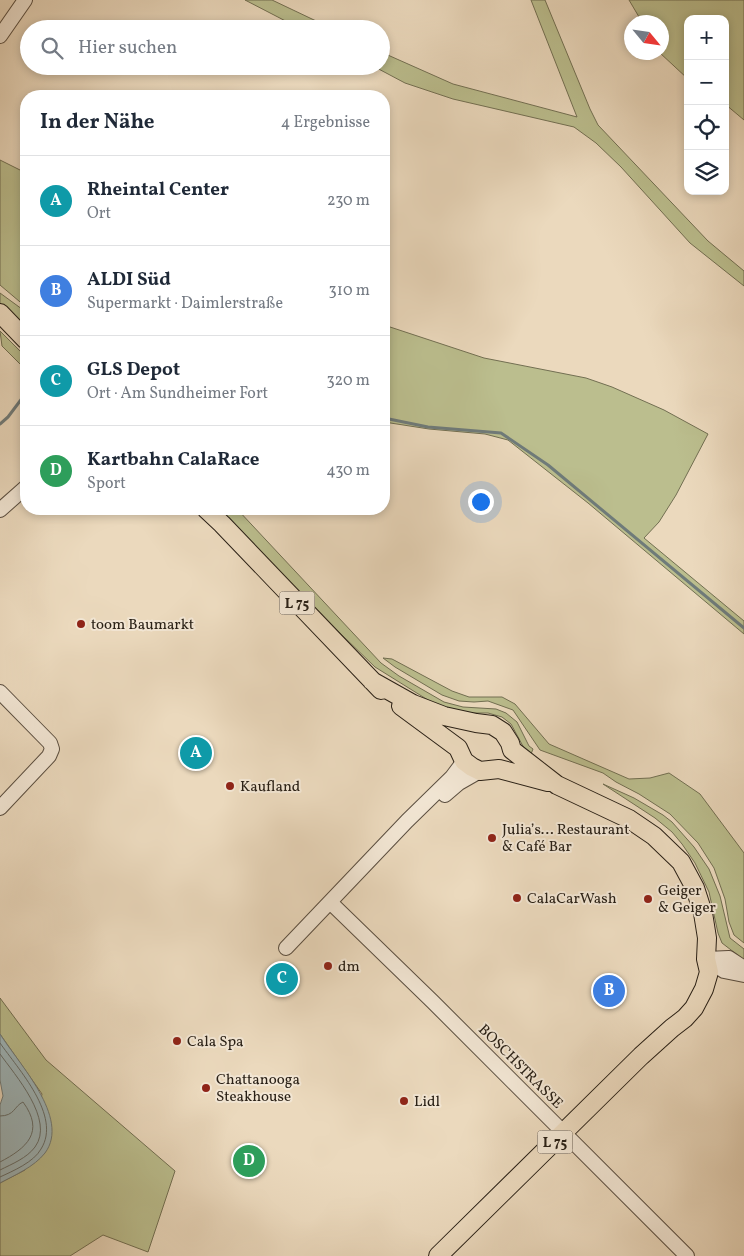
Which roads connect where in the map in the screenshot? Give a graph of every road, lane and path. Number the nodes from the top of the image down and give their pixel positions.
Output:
1 (25, 0) edge
2 (0, 36) edge
3 (0, 313) edge
4 (0, 321) edge
5 (20, 335) edge
6 (20, 336) edge
7 (20, 492) edge
8 (0, 510) edge
9 (212, 515) edge
10 (372, 681) junction
11 (0, 692) edge
12 (476, 723) junction
13 (512, 750) junction
14 (461, 754) junction
15 (499, 769) junction
16 (480, 771) junction
17 (558, 785) junction
18 (0, 808) edge
19 (407, 821) junction
20 (330, 902) junction
21 (286, 948) dead end
22 (706, 959) junction
23 (744, 968) edge
24 (744, 975) edge
25 (565, 1132) junction
26 (438, 1256) edge
27 (687, 1256) edge

1 - 2 street
3 - 5 main road
4 - 6 main road
7 - 8 street
9 - 10 main road, L 75
10 - 12 main road, L 75
10 - 14 main road, L 75
11 - 18 street
12 - 13 main road, L 75
12 - 14 main road
13 - 15 main road
13 - 17 main road, L 75
14 - 16 main road, L 75
14 - 19 street
15 - 16 main road, L 75
15 - 17 main road, L 75
16 - 19 street
17 - 22 main road, L 75
19 - 20 street
20 - 21 street
20 - 25 street, BOSCHSTRASSE
22 - 23 street
22 - 24 street
22 - 25 main road, L 75
25 - 26 main road, L 75
25 - 27 street, BOSCHSTRASSE

